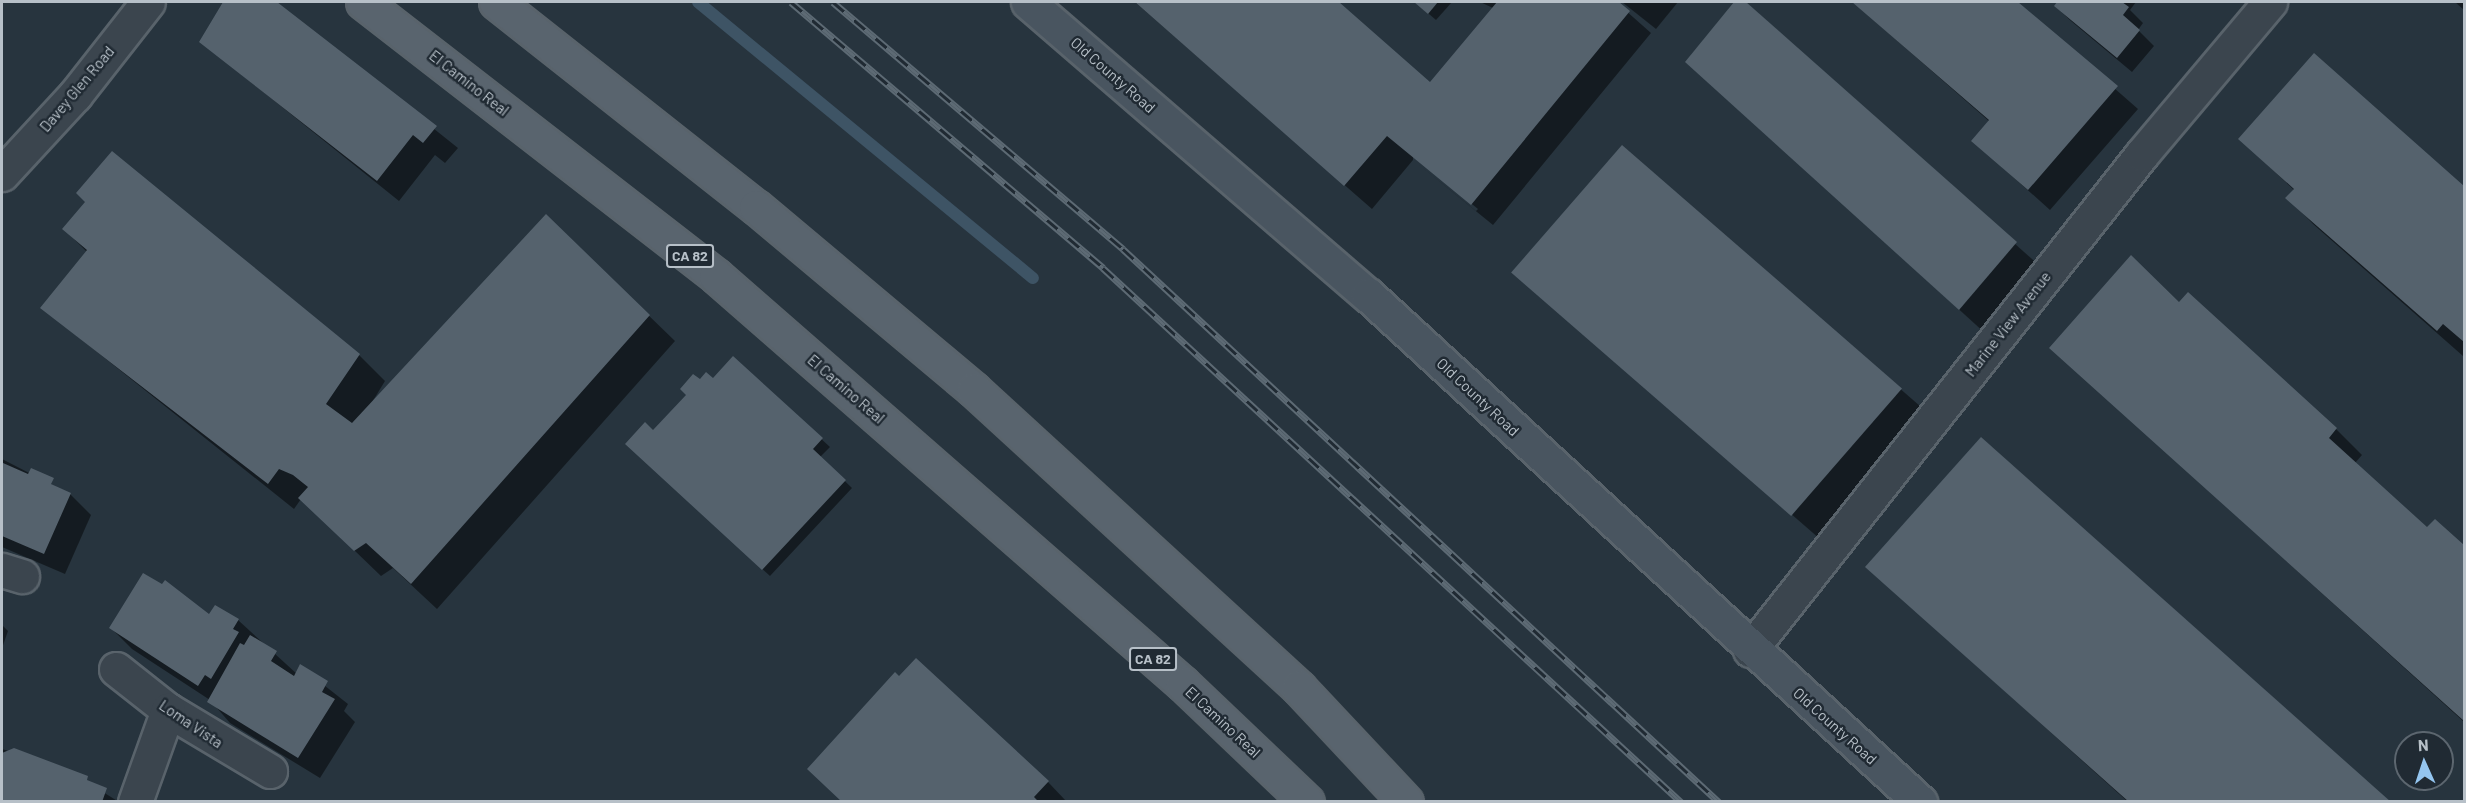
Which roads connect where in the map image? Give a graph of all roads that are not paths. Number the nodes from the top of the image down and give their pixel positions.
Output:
1 (148, 2) edge
2 (363, 2) edge
3 (496, 2) edge
4 (1028, 2) edge
5 (2270, 2) edge
6 (2, 174) edge
7 (1750, 650) junction
8 (116, 669) dead end
9 (168, 710) junction
10 (270, 771) dead end
11 (135, 801) edge
12 (1307, 801) edge
13 (1406, 801) edge
14 (1920, 801) edge

1 - 6 street, Davey Glen Road
2 - 12 main road, El Camino Real / CA 82
3 - 13 main road
4 - 7 street, Old County Road
5 - 7 street, Marine View Avenue
7 - 14 street, Old County Road
8 - 9 street, Loma Vista
9 - 10 street, Loma Vista
9 - 11 street

